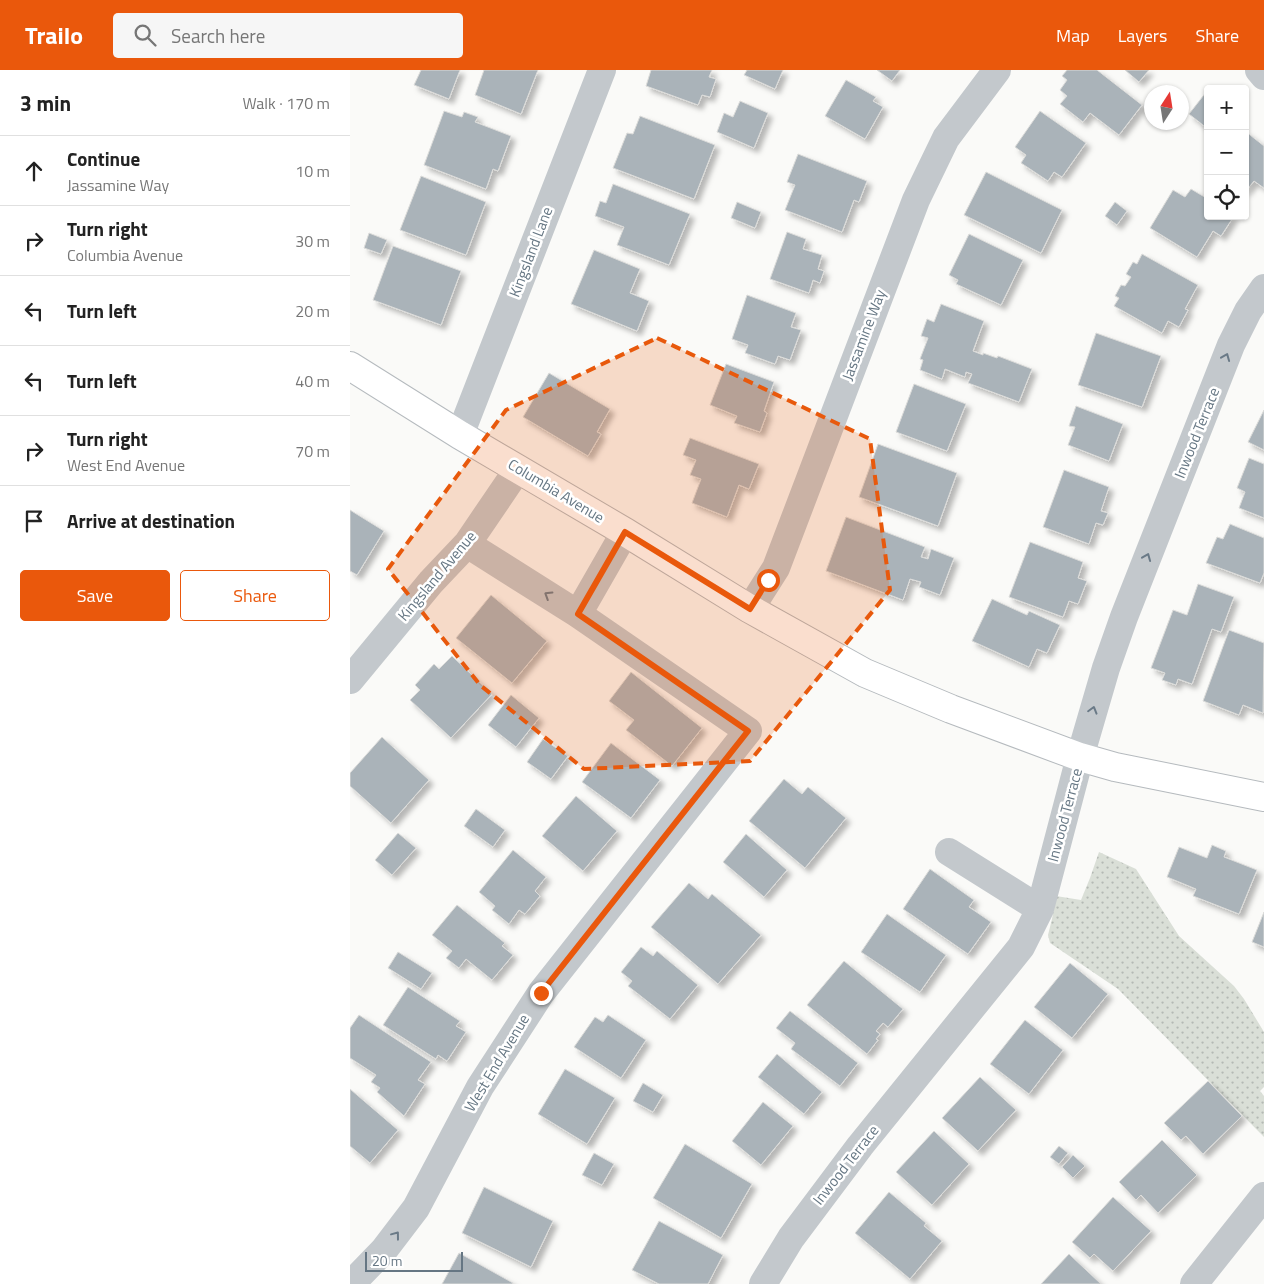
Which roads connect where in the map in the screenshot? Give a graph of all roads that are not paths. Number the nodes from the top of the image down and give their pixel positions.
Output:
1 (602, 70) edge
2 (997, 70) edge
3 (1259, 70) edge
4 (1264, 76) edge
5 (1264, 288) edge
6 (350, 366) edge
7 (460, 435) junction
8 (518, 469) junction
9 (625, 532) junction
10 (467, 544) junction
11 (750, 609) junction
12 (578, 614) junction
13 (350, 680) edge
14 (1080, 757) junction
15 (1264, 797) edge
16 (949, 852) dead end
17 (1040, 909) junction
18 (1264, 1196) edge
19 (351, 1284) edge
20 (763, 1284) edge
21 (1194, 1284) edge

1 - 7 street, Kingsland Lane
2 - 11 street, Jassamine Way
3 - 4 street
14 -> 5 street, Inwood Terrace
6 - 7 main road, Columbia Avenue
7 - 8 main road, Columbia Avenue
8 - 9 main road, Columbia Avenue
8 - 10 street, Kingsland Avenue
9 - 11 main road, Columbia Avenue
9 - 12 street
12 -> 10 street
10 - 13 street, Kingsland Avenue
11 - 14 main road, Columbia Avenue
19 -> 12 street, West End Avenue
14 - 15 main road, Columbia Avenue
14 - 17 street, Inwood Terrace
16 - 17 street
17 - 20 street, Inwood Terrace
18 - 21 street

